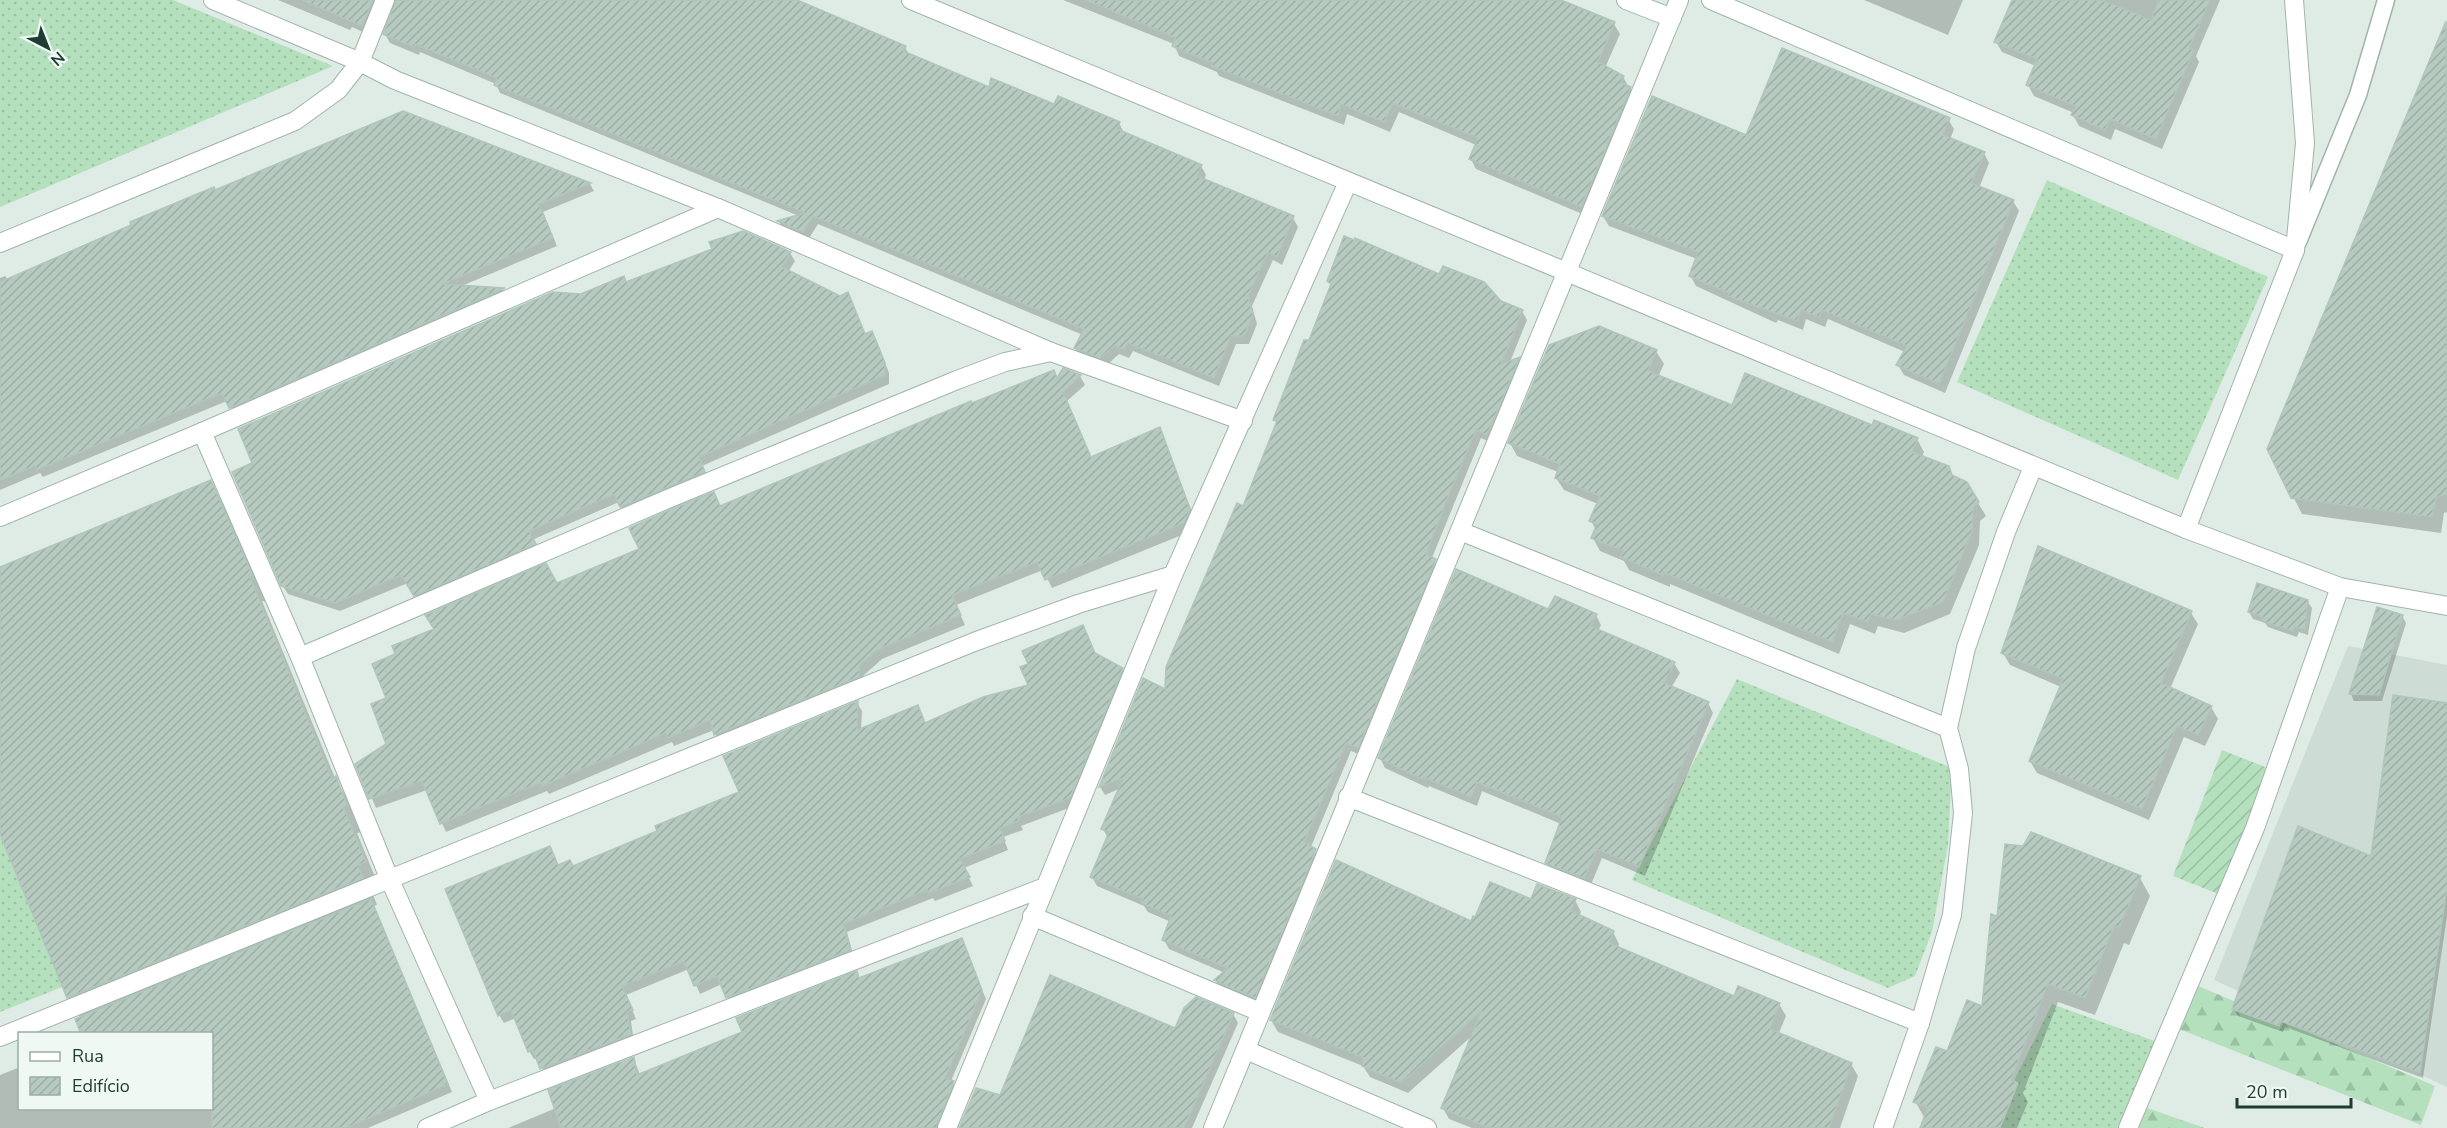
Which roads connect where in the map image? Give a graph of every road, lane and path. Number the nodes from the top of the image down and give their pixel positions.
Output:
1 (213, 0) edge
2 (385, 0) edge
3 (911, 0) edge
4 (1626, 0) edge
5 (1679, 0) edge
6 (1711, 0) edge
7 (2294, 0) edge
8 (2386, 0) edge
9 (1672, 18) junction
10 (360, 62) junction
11 (1348, 182) junction
12 (718, 208) junction
13 (0, 243) edge
14 (2295, 250) junction
15 (1568, 275) junction
16 (1052, 352) junction
17 (1243, 421) junction
18 (202, 432) junction
19 (2033, 467) junction
20 (0, 517) edge
21 (2186, 529) junction
22 (1460, 531) junction
23 (1173, 575) junction
24 (2340, 587) junction
25 (2447, 606) edge
26 (300, 657) junction
27 (1948, 728) junction
28 (1348, 797) junction
29 (389, 878) junction
30 (1045, 887) junction
31 (1032, 916) junction
32 (1260, 1012) junction
33 (1920, 1023) junction
34 (0, 1037) edge
35 (1246, 1050) junction
36 (489, 1101) junction
37 (427, 1128) edge
38 (947, 1128) edge
39 (1213, 1128) edge
40 (1427, 1128) edge
41 (1883, 1128) edge
42 (2128, 1128) edge

1 - 10 street
2 - 10 street
3 - 11 street
4 - 9 street
5 - 9 street
6 - 14 street
7 - 14 street
8 - 14 lane
9 - 15 street
10 - 12 street
10 - 13 street
11 - 15 street
11 - 17 street
12 - 16 street
12 - 18 street
14 - 21 street
15 - 19 street
15 - 22 street
16 - 17 street
16 - 26 street
17 - 23 street
18 - 20 street
18 - 26 street
19 - 21 street
19 - 27 street
21 - 24 street
22 - 27 street
22 - 28 street
23 - 29 street
23 - 30 street
24 - 25 street
24 - 42 street
26 - 29 street
27 - 33 street
28 - 32 street
28 - 33 street
29 - 34 street
29 - 36 street
30 - 31 street
30 - 36 street
31 - 32 street
31 - 38 street
32 - 35 street
33 - 41 street
35 - 39 street
35 - 40 street
36 - 37 street

